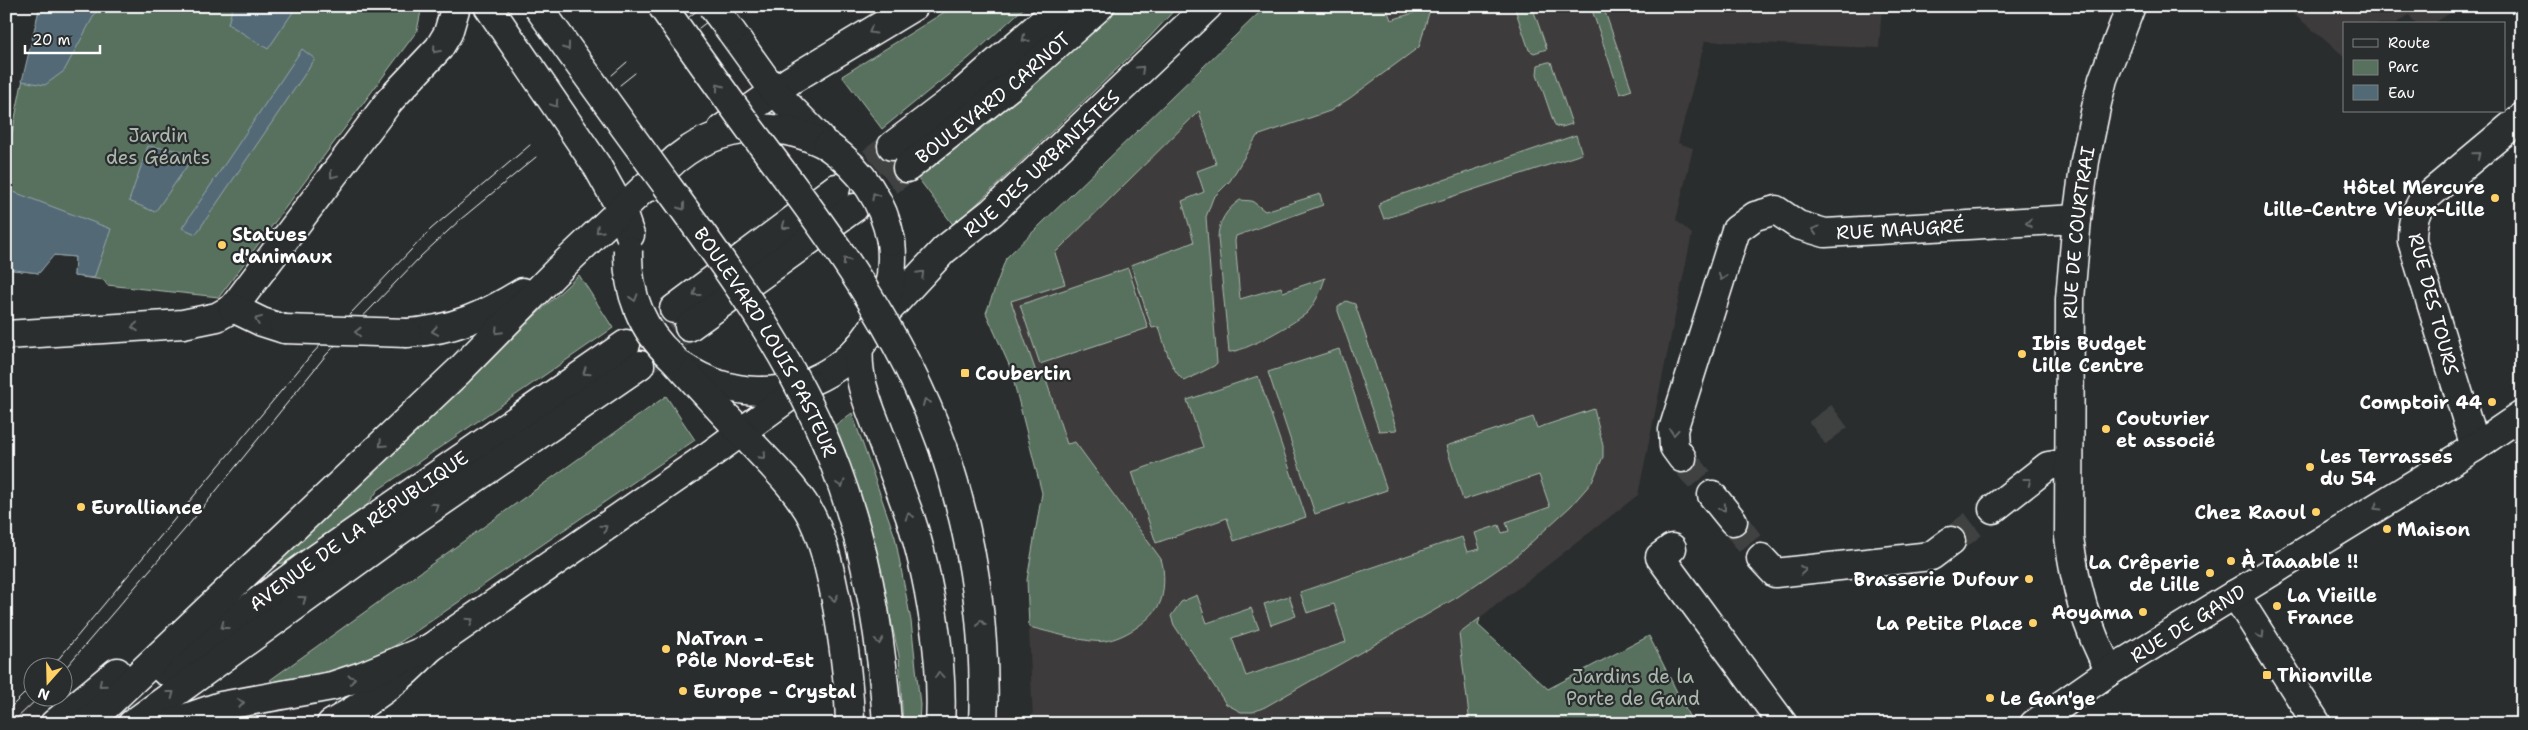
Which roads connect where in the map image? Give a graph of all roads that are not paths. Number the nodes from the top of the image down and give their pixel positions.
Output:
1 (456, 6) edge
2 (488, 6) edge
3 (662, 6) edge
4 (712, 6) edge
5 (914, 6) edge
6 (1061, 6) edge
7 (1100, 6) edge
8 (1208, 6) edge
9 (2130, 6) edge
10 (2140, 6) edge
11 (538, 7) edge
12 (2114, 50) junction
13 (774, 91) junction
14 (2522, 117) edge
15 (706, 139) junction
16 (828, 146) junction
17 (660, 173) junction
18 (845, 198) tunnel mouth
19 (621, 209) junction
20 (2077, 219) junction
21 (629, 242) junction
22 (557, 271) junction
23 (233, 308) junction
24 (682, 318) tunnel mouth
25 (876, 323) junction
26 (6, 335) edge
27 (859, 347) junction
28 (808, 383) junction
29 (715, 391) junction
30 (2522, 415) edge
31 (741, 432) junction
32 (2475, 447) junction
33 (1682, 458) tunnel mouth
34 (2068, 462) junction
35 (1712, 495) tunnel mouth
36 (315, 508) junction
37 (1993, 509) tunnel mouth
38 (1733, 521) tunnel mouth
39 (1951, 541) tunnel mouth
40 (1666, 552) dead end
41 (1761, 558) tunnel mouth
42 (2235, 594) junction
43 (430, 648) junction
44 (2110, 671) junction
45 (173, 722) edge
46 (54, 724) edge
47 (87, 724) edge
48 (94, 724) edge
49 (132, 724) edge
50 (331, 724) edge
51 (850, 724) edge
52 (887, 724) edge
53 (940, 724) edge
54 (983, 724) edge
55 (1783, 724) edge
56 (2034, 724) edge
57 (2318, 724) edge

1 -> 23 main road
2 -> 19 main road
54 -> 3 main road, bridge
4 - 13 main road, bridge
5 -> 13 main road
6 -> 7 main road, BOULEVARD CARNOT
25 -> 8 main road, RUE DES URBANISTES
9 - 12 main road
10 - 12 main road
11 -> 52 main road, BOULEVARD LOUIS PASTEUR, bridge
12 - 20 main road, RUE DE COURTRAI
13 - 15 main road
13 - 16 main road
32 -> 14 main road, RUE DES TOURS
15 - 16 main road
15 - 17 main road
25 -> 16 main road, bridge
17 - 19 main road
17 - 21 main road
18 - 24 main road
19 - 21 main road
19 -> 22 main road
20 -> 33 main road, RUE MAUGRÉ
20 - 34 main road, RUE DE COURTRAI
21 -> 29 main road, bridge
22 -> 23 main road, bridge
22 -> 36 main road
23 -> 26 main road
25 - 27 main road
27 - 28 main road
53 -> 27 main road
28 - 29 main road
28 - 31 main road
29 - 31 main road
30 - 32 main road, RUE DE GAND
43 -> 31 main road
31 -> 51 main road
32 -> 42 main road, RUE DE GAND
37 -> 34 main road
34 - 44 main road, RUE DE COURTRAI
35 -> 38 main road
36 -> 46 main road
36 - 47 main road
41 -> 39 main road
40 - 55 main road
42 - 44 main road, RUE DE GAND
42 -> 57 main road
45 -> 43 main road
43 - 50 main road
44 - 56 main road, RUE DE GAND
49 -> 48 main road, AVENUE DE LA RÉPUBLIQUE

